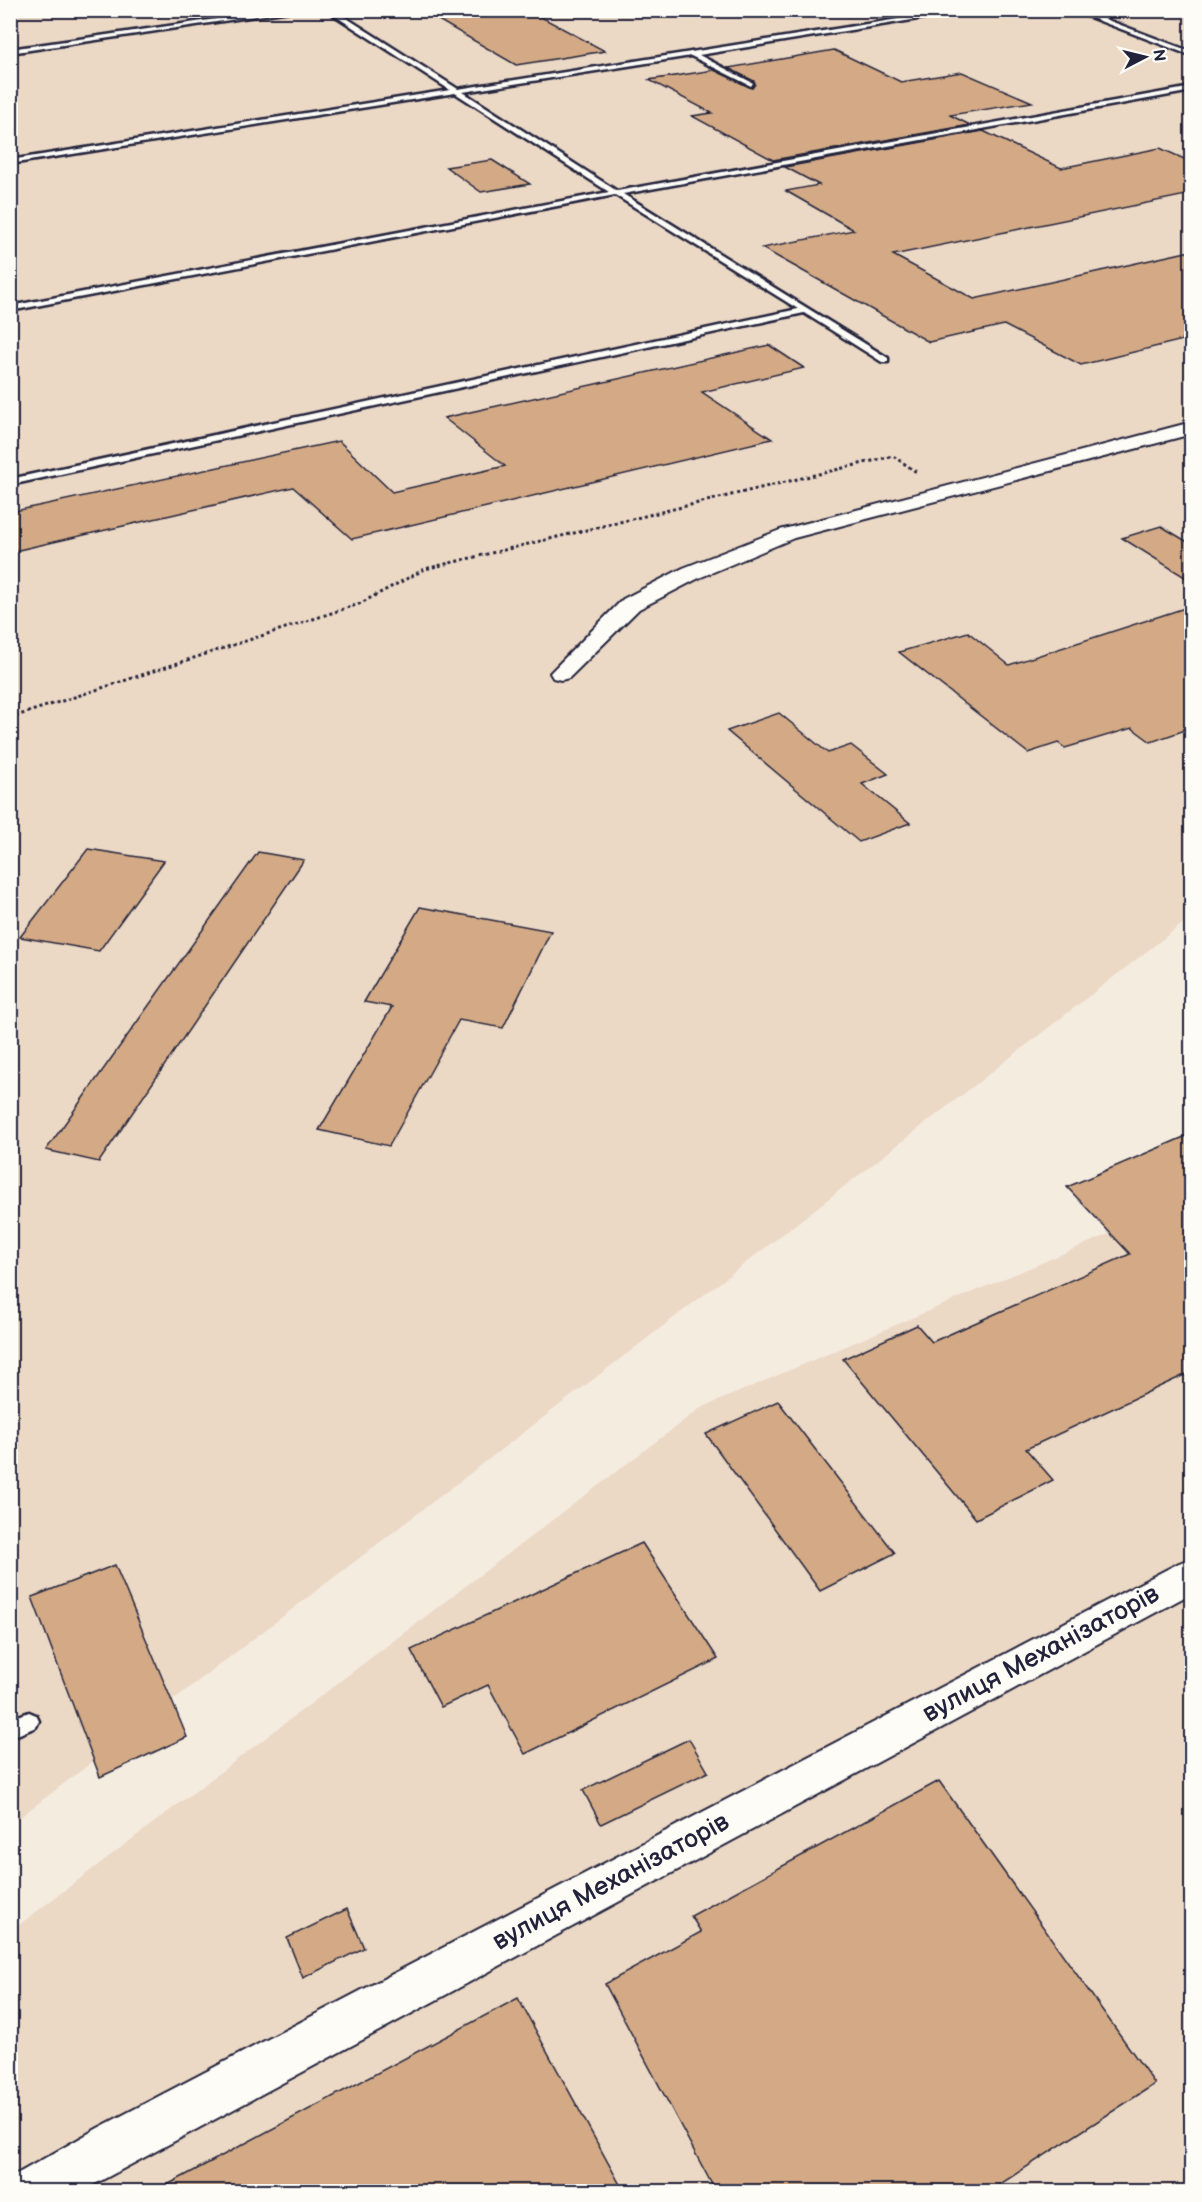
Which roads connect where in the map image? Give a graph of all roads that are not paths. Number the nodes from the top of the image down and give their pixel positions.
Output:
1 (294, 10) edge
2 (329, 10) edge
3 (970, 10) edge
4 (1074, 10) edge
5 (10, 51) edge
6 (692, 54) junction
7 (1191, 54) edge
8 (751, 84) dead end
9 (1191, 89) edge
10 (457, 91) junction
11 (10, 162) edge
12 (616, 194) junction
13 (10, 309) edge
14 (807, 310) junction
15 (885, 360) dead end
16 (1191, 428) edge
17 (10, 483) edge
18 (561, 673) dead end
19 (1191, 1574) edge
20 (32, 2192) edge

1 - 5 lane
2 - 10 lane
3 - 6 lane
4 - 7 lane
6 - 8 lane
6 - 10 lane
9 - 12 lane
10 - 11 lane
10 - 12 lane
12 - 13 lane
12 - 14 lane
14 - 15 lane
14 - 17 lane
16 - 18 street
19 - 20 street, вулиця Механізаторів

